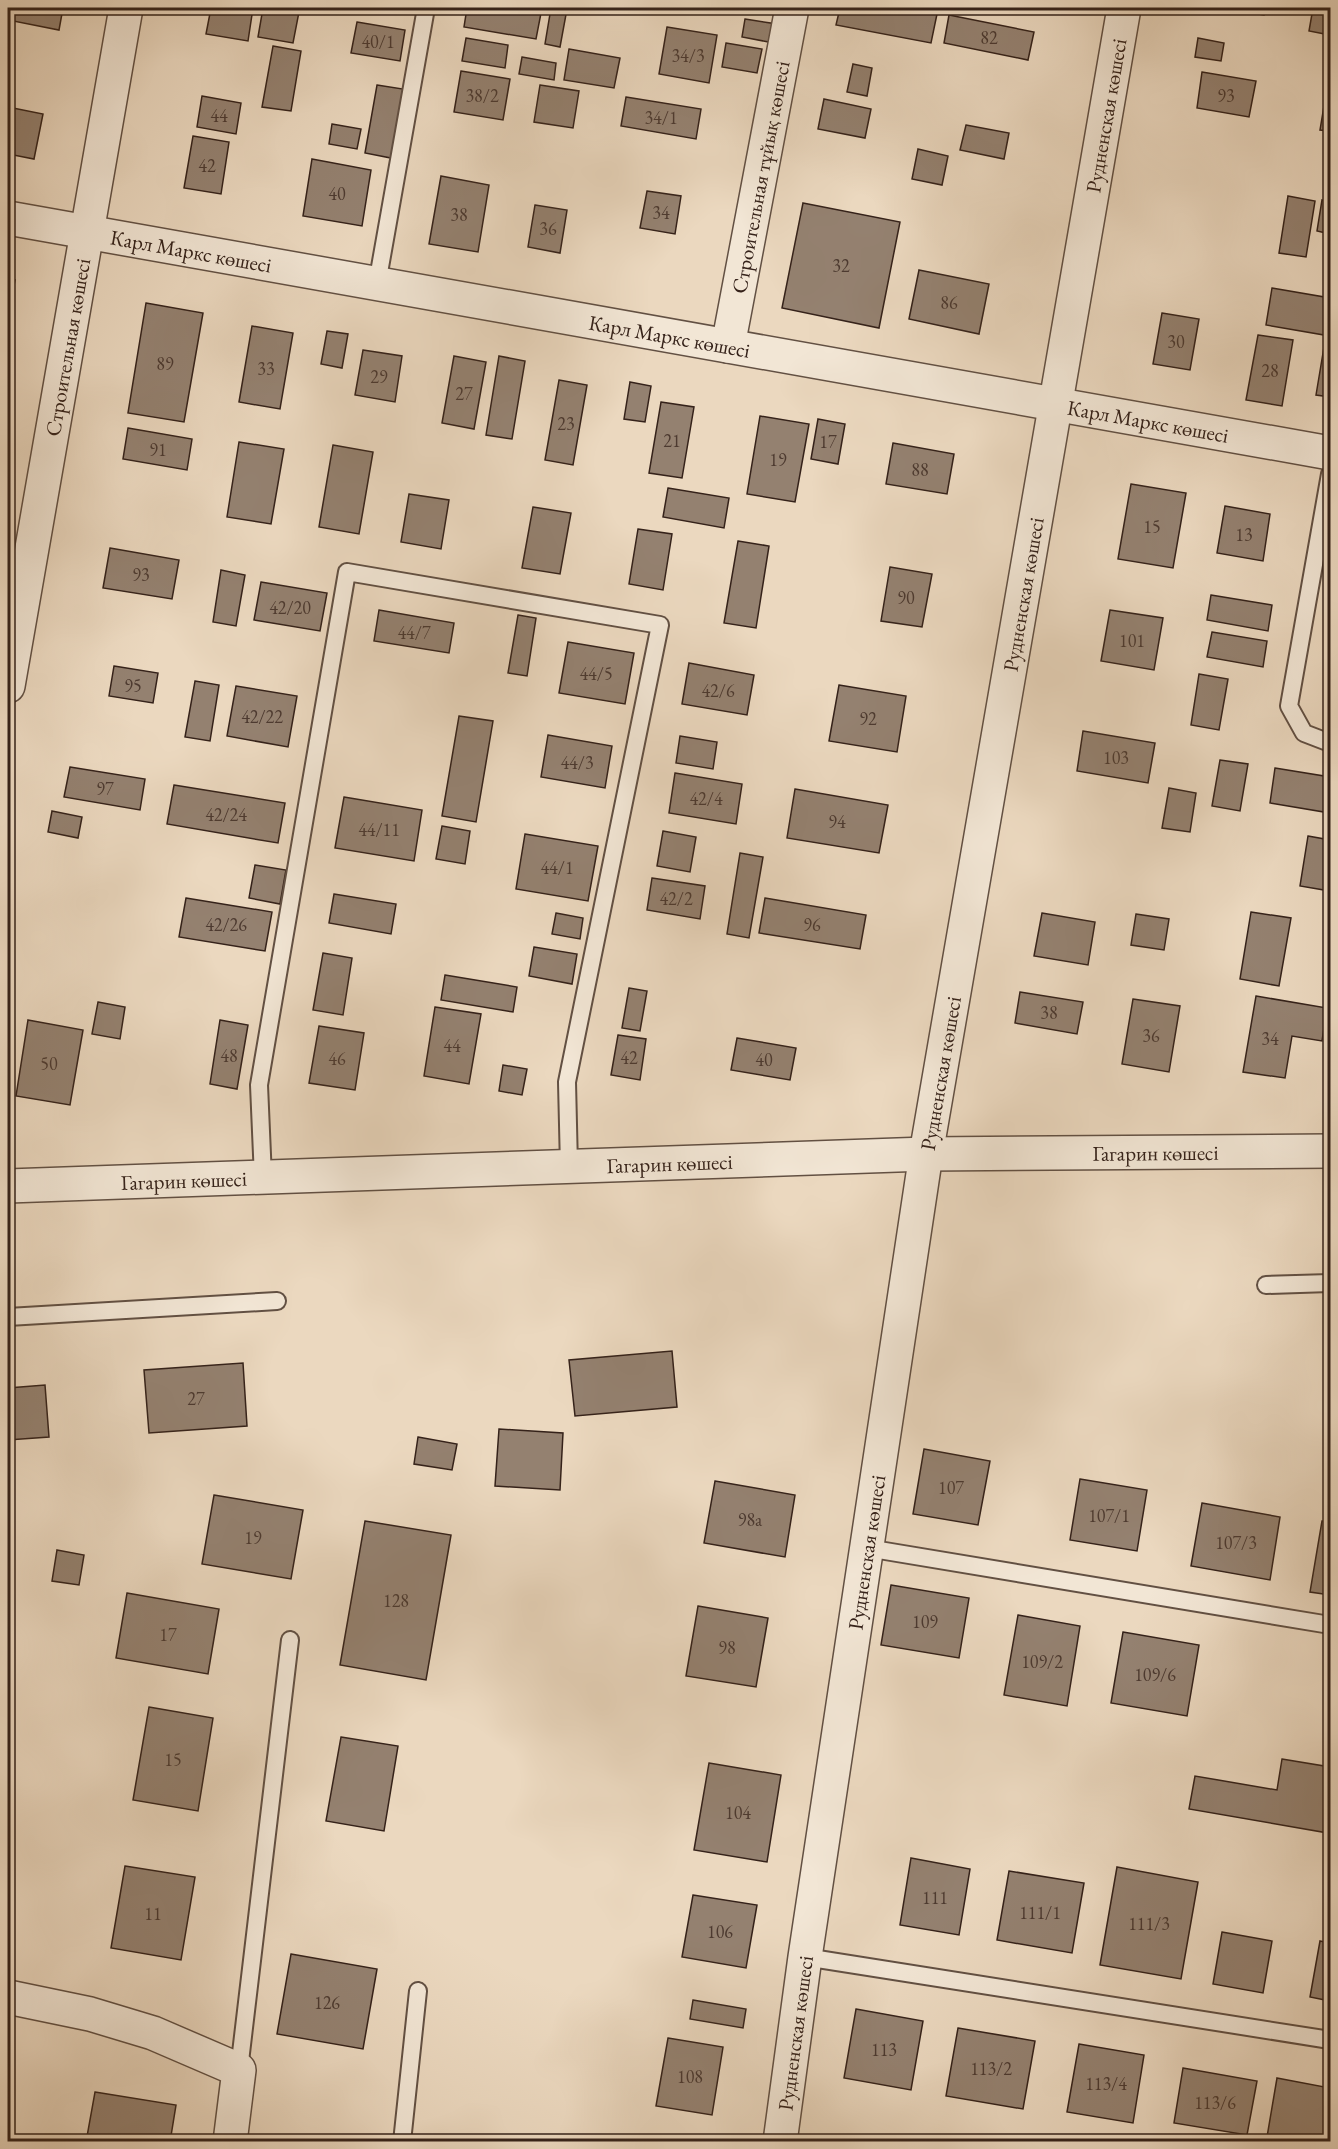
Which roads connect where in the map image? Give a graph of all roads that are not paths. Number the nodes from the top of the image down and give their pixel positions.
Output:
1 (126, 8) edge
2 (426, 8) edge
3 (792, 8) edge
4 (1124, 8) edge
5 (8, 218) edge
6 (87, 232) junction
7 (377, 284) junction
8 (728, 346) junction
9 (1056, 405) junction
10 (1330, 453) edge
11 (1330, 474) edge
12 (8, 686) edge
13 (1330, 743) edge
14 (1330, 1151) edge
15 (926, 1154) junction
16 (570, 1167) junction
17 (263, 1178) junction
18 (8, 1186) edge
19 (1330, 1283) edge
20 (1266, 1285) dead end
21 (277, 1301) dead end
22 (8, 1317) edge
23 (867, 1548) junction
24 (1330, 1626) edge
25 (290, 1640) dead end
26 (805, 1957) junction
27 (418, 1991) dead end
28 (8, 1997) edge
29 (1330, 2040) edge
30 (239, 2070) junction
31 (230, 2142) edge
32 (402, 2142) edge
33 (780, 2142) edge

1 - 6 street, Строительная көшесі
2 - 7 lane
3 - 8 street, Строительная тұйық көшесі
4 - 9 street, Рудненская көшесі
5 - 6 street, Карл Маркс көшесі
6 - 7 street, Карл Маркс көшесі
6 - 12 street, Строительная көшесі
7 - 8 street, Карл Маркс көшесі
8 - 9 street, Карл Маркс көшесі
9 - 10 street, Карл Маркс көшесі
9 - 15 street, Рудненская көшесі
11 - 13 lane
14 - 15 street, Гагарин көшесі
15 - 16 street, Гагарин көшесі
15 - 23 street, Рудненская көшесі
16 - 17 street, Гагарин көшесі
16 - 17 lane
17 - 18 street, Гагарин көшесі
19 - 20 lane
21 - 22 lane
23 - 24 lane
23 - 26 street, Рудненская көшесі
25 - 30 lane
26 - 29 lane
26 - 33 street, Рудненская көшесі
27 - 32 lane
28 - 30 street
30 - 31 street

